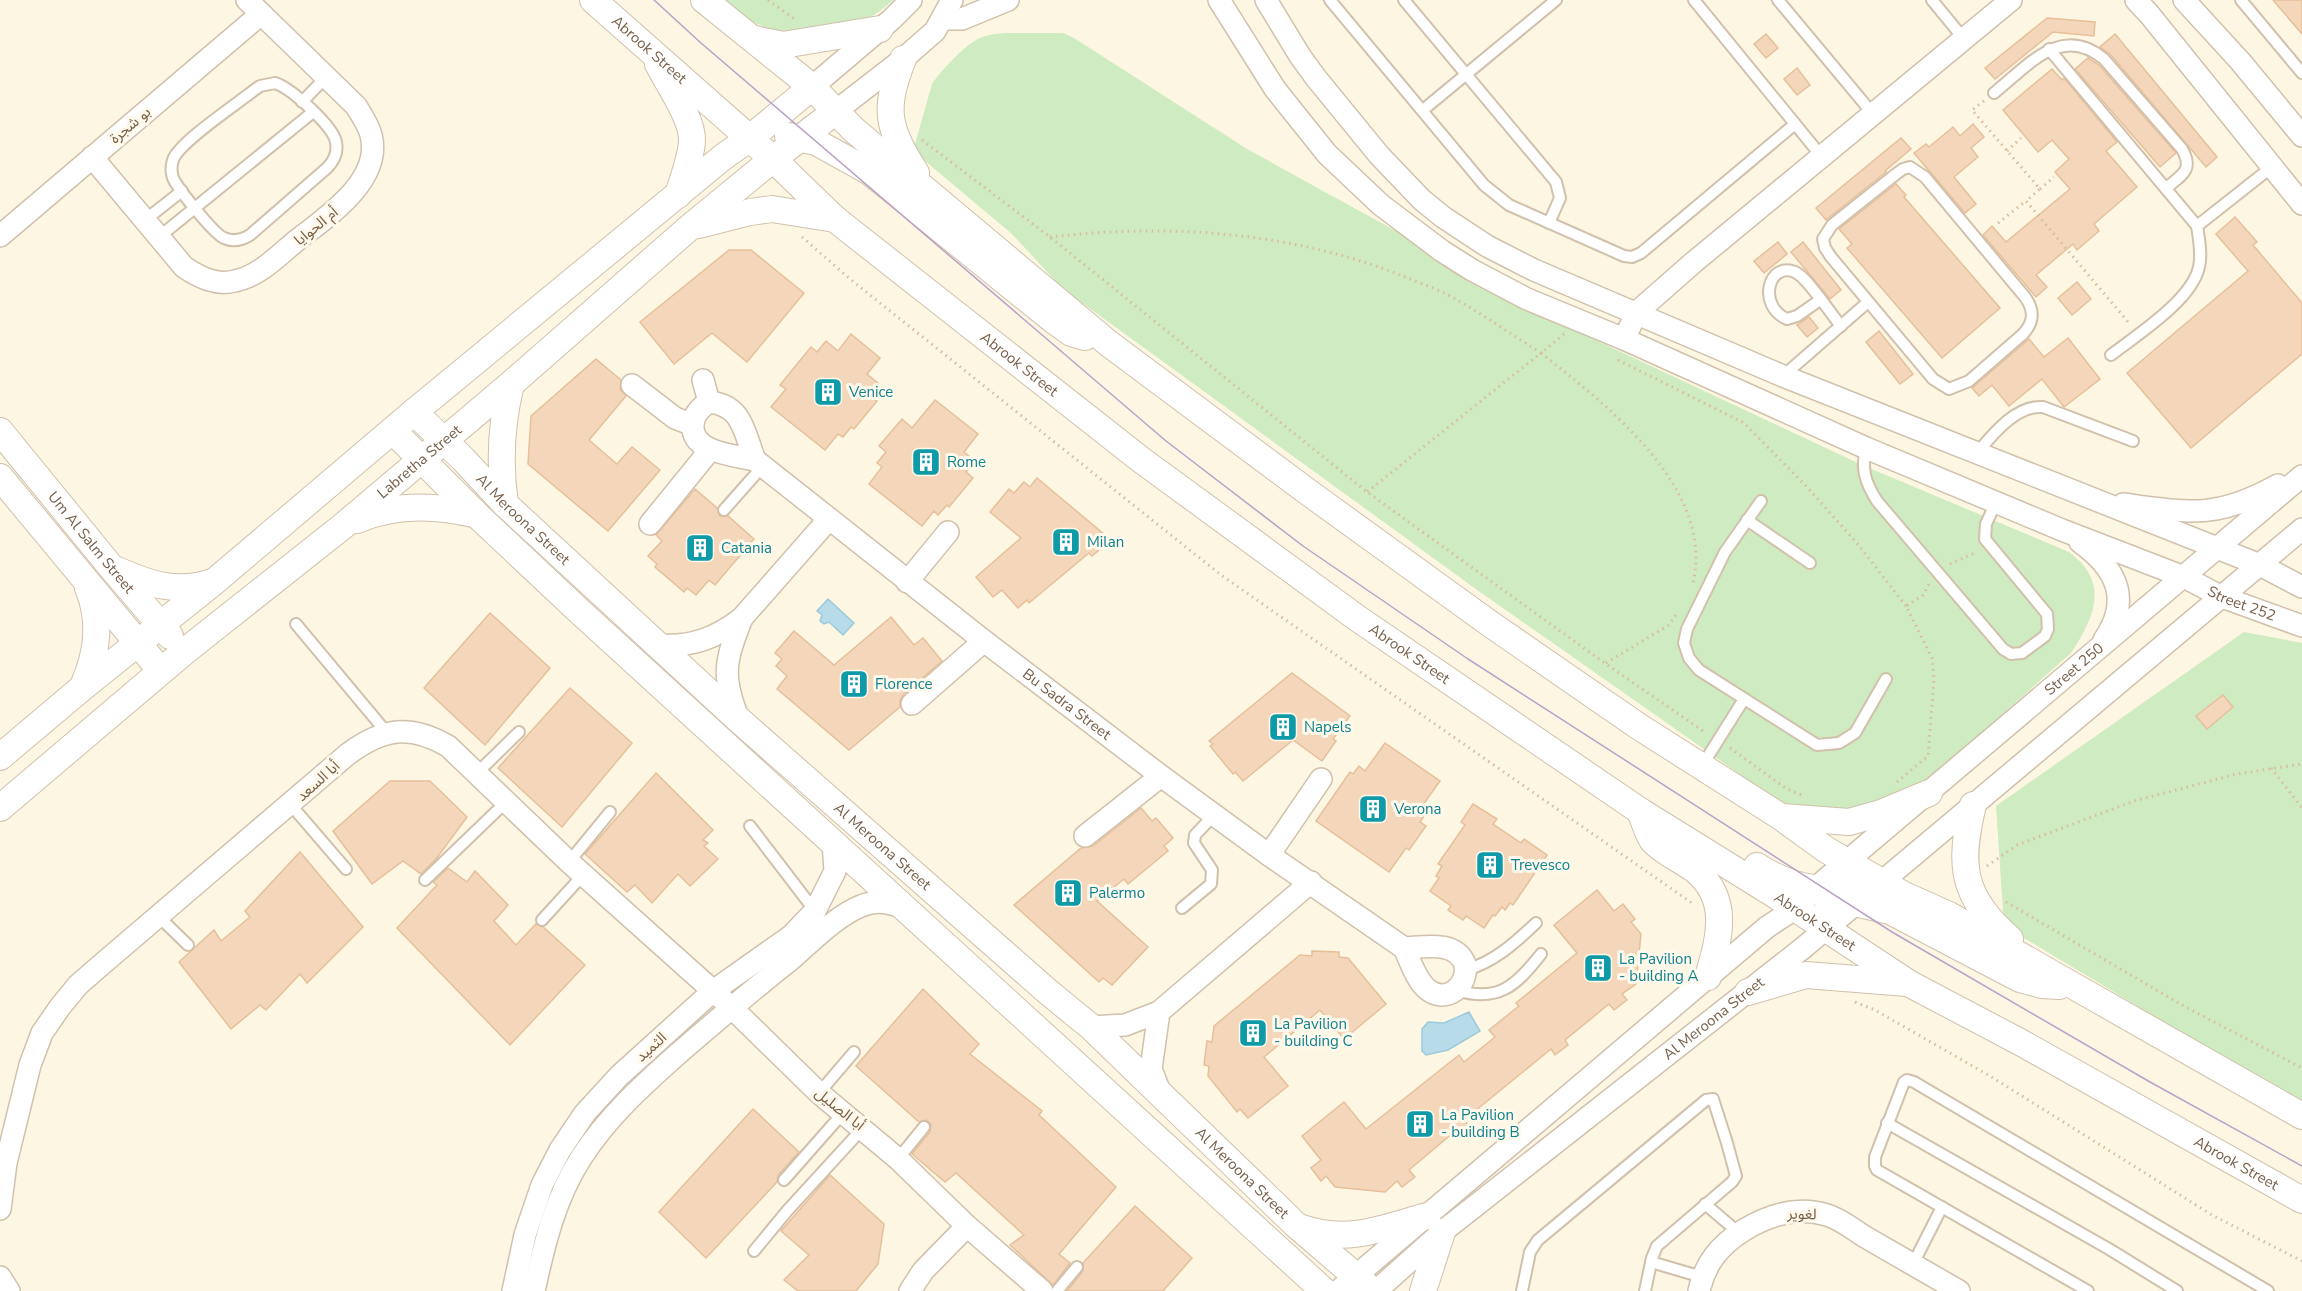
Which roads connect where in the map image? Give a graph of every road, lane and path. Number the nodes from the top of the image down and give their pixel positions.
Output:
1 (593, 0) edge
2 (614, 0) edge
3 (704, 0) edge
4 (911, 0) edge
5 (1008, 0) edge
6 (1219, 0) edge
7 (1266, 0) edge
8 (1330, 0) edge
9 (1404, 0) edge
10 (1556, 0) edge
11 (1694, 0) edge
12 (1778, 0) edge
13 (1932, 0) edge
14 (2011, 0) edge
15 (2136, 0) edge
16 (2184, 0) edge
17 (2241, 0) edge
18 (254, 7) edge
19 (948, 9) edge
20 (880, 29) junction
21 (753, 39) junction
22 (1964, 39) junction
23 (649, 48) junction
24 (2049, 49) junction
25 (903, 59) junction
26 (1466, 74) junction
27 (2302, 74) edge
28 (326, 77) junction
29 (812, 87) junction
30 (1994, 93) joint
31 (302, 102) junction
32 (1423, 110) junction
33 (836, 111) junction
34 (313, 112) junction
35 (1873, 114) junction
36 (774, 118) junction
37 (1795, 124) junction
38 (2302, 136) edge
39 (801, 137) junction
40 (750, 138) junction
41 (2021, 138) dead end
42 (922, 140) dead end
43 (2007, 151) junction
44 (92, 157) junction
45 (1822, 157) junction
46 (773, 159) junction
47 (2272, 166) junction
48 (2054, 177) dead end
49 (926, 189) junction
50 (2040, 189) junction
51 (2166, 189) junction
52 (182, 191) junction
53 (678, 195) junction
54 (2026, 201) junction
55 (2302, 204) edge
56 (196, 208) junction
57 (835, 219) junction
58 (145, 220) junction
59 (1549, 223) junction
60 (1998, 223) dead end
61 (2198, 226) junction
62 (690, 227) junction
63 (798, 234) dead end
64 (0, 236) edge
65 (159, 237) junction
66 (1050, 237) junction
67 (1820, 300) junction
68 (1868, 302) junction
69 (1637, 312) junction
70 (1841, 326) junction
71 (1566, 333) dead end
72 (2138, 334) junction
73 (1108, 343) junction
74 (1621, 350) junction
75 (1541, 353) junction
76 (2111, 355) dead end
77 (1783, 376) junction
78 (703, 380) dead end
79 (511, 384) junction
80 (632, 385) dead end
81 (709, 402) junction
82 (414, 412) junction
83 (693, 425) junction
84 (0, 431) edge
85 (393, 431) junction
86 (444, 440) junction
87 (2133, 441) dead end
88 (1866, 448) junction
89 (710, 450) junction
90 (1977, 453) junction
91 (422, 459) junction
92 (759, 464) junction
93 (2302, 471) edge
94 (2302, 476) edge
95 (0, 477) edge
96 (1367, 492) junction
97 (2091, 500) junction
98 (1761, 501) dead end
99 (1996, 502) junction
100 (505, 504) junction
101 (724, 510) dead end
102 (477, 514) junction
103 (828, 520) junction
104 (1748, 520) junction
105 (650, 524) dead end
106 (344, 526) junction
107 (2302, 529) edge
108 (2062, 530) junction
109 (948, 532) dead end
110 (1990, 547) junction
111 (2215, 549) junction
112 (1810, 562) dead end
113 (2260, 566) junction
114 (111, 567) junction
115 (1937, 570) junction
116 (84, 577) junction
117 (2184, 577) junction
118 (215, 581) junction
119 (907, 582) junction
120 (1692, 584) dead end
121 (2302, 587) edge
122 (2222, 597) junction
123 (1906, 606) junction
124 (1679, 610) dead end
125 (742, 618) junction
126 (296, 624) dead end
127 (160, 625) junction
128 (2302, 626) edge
129 (984, 641) junction
130 (137, 643) junction
131 (660, 645) junction
132 (184, 652) junction
133 (2086, 660) junction
134 (1606, 664) junction
135 (161, 671) junction
136 (1887, 679) dead end
137 (83, 687) junction
138 (1744, 699) junction
139 (912, 704) dead end
140 (739, 720) junction
141 (519, 732) dead end
142 (387, 734) junction
143 (1718, 740) junction
144 (0, 757) edge
145 (2302, 764) edge
146 (1702, 766) junction
147 (2271, 768) junction
148 (1578, 770) junction
149 (476, 774) junction
150 (1161, 776) junction
151 (1321, 779) dead end
152 (1895, 784) dead end
153 (1929, 793) junction
154 (1810, 798) dead end
155 (506, 802) junction
156 (291, 805) junction
157 (1973, 805) junction
158 (0, 808) edge
159 (2302, 808) edge
160 (1640, 811) junction
161 (610, 812) dead end
162 (1215, 814) junction
163 (1781, 817) junction
164 (750, 826) dead end
165 (1085, 836) dead end
166 (833, 842) junction
167 (1269, 855) junction
168 (1847, 862) junction
169 (576, 868) junction
170 (346, 869) dead end
171 (1967, 879) junction
172 (425, 880) dead end
173 (1311, 882) junction
174 (1883, 882) junction
175 (1815, 889) junction
176 (1998, 897) dead end
177 (1855, 903) junction
178 (907, 908) junction
179 (1182, 908) dead end
180 (1796, 908) junction
181 (815, 911) junction
182 (1719, 913) junction
183 (159, 917) junction
184 (542, 920) dead end
185 (1536, 924) dead end
186 (1827, 928) junction
187 (188, 945) dead end
188 (1404, 948) junction
189 (1541, 954) dead end
190 (2030, 962) junction
191 (1466, 970) junction
192 (1708, 977) junction
193 (1910, 984) junction
194 (2068, 984) junction
195 (1456, 990) junction
196 (713, 991) junction
197 (1748, 992) junction
198 (1848, 1000) dead end
199 (731, 1007) junction
200 (1159, 1012) junction
201 (1091, 1026) junction
202 (854, 1052) dead end
203 (2302, 1068) edge
204 (1160, 1092) junction
205 (819, 1093) junction
206 (843, 1113) junction
207 (2302, 1116) edge
208 (1887, 1124) junction
209 (924, 1127) dead end
210 (863, 1128) junction
211 (898, 1159) junction
212 (3, 1162) edge
213 (784, 1180) dead end
214 (2302, 1200) edge
215 (1706, 1204) junction
216 (1942, 1207) junction
217 (0, 1209) edge
218 (1434, 1224) junction
219 (1296, 1225) junction
220 (967, 1226) junction
221 (1739, 1233) junction
222 (754, 1251) dead end
223 (2302, 1260) edge
224 (1651, 1263) junction
225 (1913, 1264) junction
226 (1077, 1267) dead end
227 (0, 1277) edge
228 (1701, 1284) edge
229 (1361, 1287) edge
230 (2266, 1290) edge
231 (9, 1291) edge
232 (513, 1291) edge
233 (534, 1291) edge
234 (910, 1291) edge
235 (1042, 1291) edge
236 (1057, 1291) edge
237 (1324, 1291) edge
238 (1422, 1291) edge
239 (1522, 1291) edge
240 (1645, 1291) edge
241 (1959, 1291) edge
242 (2088, 1291) edge
243 (2177, 1291) edge

1 - 23 street, Abrook Street
2 - 36 street
3 - 21 street
4 - 20 street
5 - 19 street
6 - 74 street
7 - 69 street
8 - 32 lane
9 - 26 lane
10 - 26 lane
11 - 37 lane
12 - 35 lane
13 - 22 lane
14 - 22 street
15 - 47 street
16 - 38 street
17 - 27 lane
18 - 28 street, أم الحوايا
18 - 44 street, بو شجرة
19 - 25 street
20 - 21 street
20 - 29 street
21 - 29 street
22 - 35 street
23 - 40 street, Abrook Street
23 - 53 street
24 - 30 lane
24 - 51 lane
24 - 51 lane
25 - 33 street
25 - 49 street
26 - 32 lane
26 - 59 lane
28 - 31 lane
28 - 65 street, أم الحوايا
29 - 33 street
29 - 36 street
30 - 43 path
31 - 34 lane
31 - 52 lane
32 - 59 lane
33 - 36 street
33 - 39 street, Labretha Street
33 - 49 street
34 - 56 lane
34 - 56 lane
35 - 45 street
36 - 40 street
37 - 45 lane
37 - 59 lane
39 - 40 street
39 - 46 street, Labretha Street
39 - 73 street
40 - 46 street, Abrook Street
40 - 53 street
41 - 43 path
42 - 66 path
43 - 50 path
44 - 58 street, أم الحوايا
44 - 64 street, بو شجرة
45 - 69 street
46 - 57 street, Abrook Street
46 - 62 street, Labretha Street
47 - 55 street
47 - 61 lane
48 - 50 path
49 - 73 street
50 - 54 path
51 - 61 lane
52 - 56 lane
52 - 58 lane
53 - 82 street
54 - 60 path
54 - 72 path
56 - 65 lane
57 - 62 street
57 - 148 street, Abrook Street
58 - 65 street, أم الحوايا
61 - 72 lane
62 - 79 street, Labretha Street
63 - 182 path
66 - 75 path
66 - 96 path
67 - 67 lane
67 - 70 lane
68 - 68 lane
68 - 70 lane
69 - 74 street
69 - 77 street
70 - 77 lane
71 - 75 path
72 - 76 lane
73 - 146 street
74 - 88 street
74 - 123 path
75 - 96 path
75 - 120 path
77 - 90 street
78 - 81 street
79 - 86 street, Labretha Street
79 - 100 street
80 - 83 street
81 - 83 street
81 - 92 street, Bu Sadra Street
82 - 85 street
82 - 86 street, Al Meroona Street
83 - 89 street
84 - 114 street, Um Al Salm Street
85 - 91 street, Al Meroona Street
85 - 118 street
86 - 91 street, Labretha Street
86 - 100 street, Al Meroona Street
87 - 90 lane
88 - 99 street
88 - 115 lane
89 - 92 street, Bu Sadra Street
89 - 105 street
90 - 97 street
91 - 102 street, Al Meroona Street
91 - 106 street, Labretha Street
92 - 101 lane
92 - 103 street, Bu Sadra Street
93 - 97 street
94 - 111 street, Street 250
95 - 116 street, Um Al Salm Street
96 - 134 path
97 - 111 street
98 - 104 lane
99 - 108 street
99 - 110 lane
100 - 131 street, Al Meroona Street
102 - 106 street
102 - 166 street, Al Meroona Street
103 - 119 street, Bu Sadra Street
103 - 125 street
104 - 112 lane
104 - 138 lane
106 - 132 street, Labretha Street
107 - 113 street
108 - 117 street, Street 252
108 - 133 street
109 - 119 street
110 - 115 path
110 - 115 lane
111 - 113 street
111 - 117 street, Street 250
113 - 121 street
113 - 122 street
114 - 118 street
114 - 127 street, Um Al Salm Street
115 - 123 path
116 - 130 street, Um Al Salm Street
116 - 137 street
117 - 122 street, Street 252
117 - 133 street, Street 250
118 - 127 street
119 - 129 street, Bu Sadra Street
122 - 128 street, Street 252
122 - 157 street
123 - 152 path
124 - 134 path
125 - 131 street
125 - 140 street
126 - 142 lane
127 - 130 street
127 - 132 street, Um Al Salm Street
129 - 139 street
129 - 150 street, Bu Sadra Street
130 - 135 street, Um Al Salm Street
130 - 137 street
131 - 140 street, Al Meroona Street
132 - 135 street, Labretha Street
133 - 153 street, Street 250
134 - 143 path
135 - 158 street, Labretha Street
136 - 138 lane
137 - 144 street
138 - 143 lane
140 - 201 street, Al Meroona Street
141 - 149 lane
142 - 149 street, أبا السعد
142 - 156 street, أبا السعد
143 - 146 lane
143 - 154 path
145 - 147 path
146 - 163 street
147 - 159 path
147 - 171 path
148 - 160 street, Abrook Street
148 - 175 street
149 - 155 street, أبا السعد
150 - 162 street, Bu Sadra Street
150 - 165 street
151 - 167 street
153 - 163 street
153 - 168 street, Street 250
155 - 169 street, أبا السعد
155 - 172 lane
156 - 170 lane
156 - 183 street, أبا السعد
157 - 171 street
157 - 174 street
160 - 180 street, Abrook Street
160 - 182 street
161 - 169 lane
162 - 167 street, Bu Sadra Street
162 - 179 lane
163 - 168 street
164 - 181 lane
166 - 178 street, Al Meroona Street
166 - 181 street, الثميد
167 - 173 street, Bu Sadra Street
168 - 174 street
168 - 175 street, Al Meroona Street
169 - 184 lane
169 - 196 street, أبا السعد
171 - 190 street
173 - 188 street, Bu Sadra Street
173 - 200 street
174 - 175 street
174 - 177 street, Al Meroona Street
174 - 190 street
175 - 180 street, Al Meroona Street
176 - 203 path
177 - 180 street
177 - 186 street, Al Meroona Street
177 - 194 street
178 - 199 street, الثميد
178 - 237 street, Al Meroona Street
180 - 186 street, Abrook Street
180 - 192 street, Al Meroona Street
181 - 196 street, الثميد
182 - 192 street
183 - 187 lane
183 - 212 street, أبا السعد
185 - 191 lane
186 - 193 street, Abrook Street
186 - 197 street, Al Meroona Street
188 - 191 street
188 - 195 street, Bu Sadra Street
189 - 195 lane
190 - 194 street
191 - 195 street
192 - 218 street, Al Meroona Street
193 - 197 street
193 - 214 street, Abrook Street
194 - 207 street
196 - 199 street, أبا الصليل
196 - 232 street, الثميد
197 - 218 street, Al Meroona Street
198 - 223 path
199 - 205 street, أبا الصليل
199 - 233 street, الثميد
200 - 201 street
200 - 204 street
201 - 204 street, Al Meroona Street
202 - 205 lane
204 - 219 street, Al Meroona Street
205 - 206 street, أبا الصليل
206 - 210 street, أبا الصليل
206 - 213 lane
208 - 216 lane
208 - 230 lane
208 - 243 lane
209 - 211 lane
210 - 211 street, أبا الصليل
210 - 222 lane
211 - 220 street, أبا الصليل
212 - 217 street, أبا السعد
215 - 221 lane
215 - 224 lane
215 - 239 lane
216 - 225 lane
216 - 242 lane
218 - 219 street
218 - 229 street, Al Meroona Street
218 - 238 street
219 - 229 street, Al Meroona Street
220 - 234 street
220 - 235 street, أبا الصليل
221 - 225 street, لغوير
221 - 228 street, لغوير
224 - 228 lane
224 - 240 lane
225 - 241 street, لغوير
226 - 236 lane
227 - 231 street

